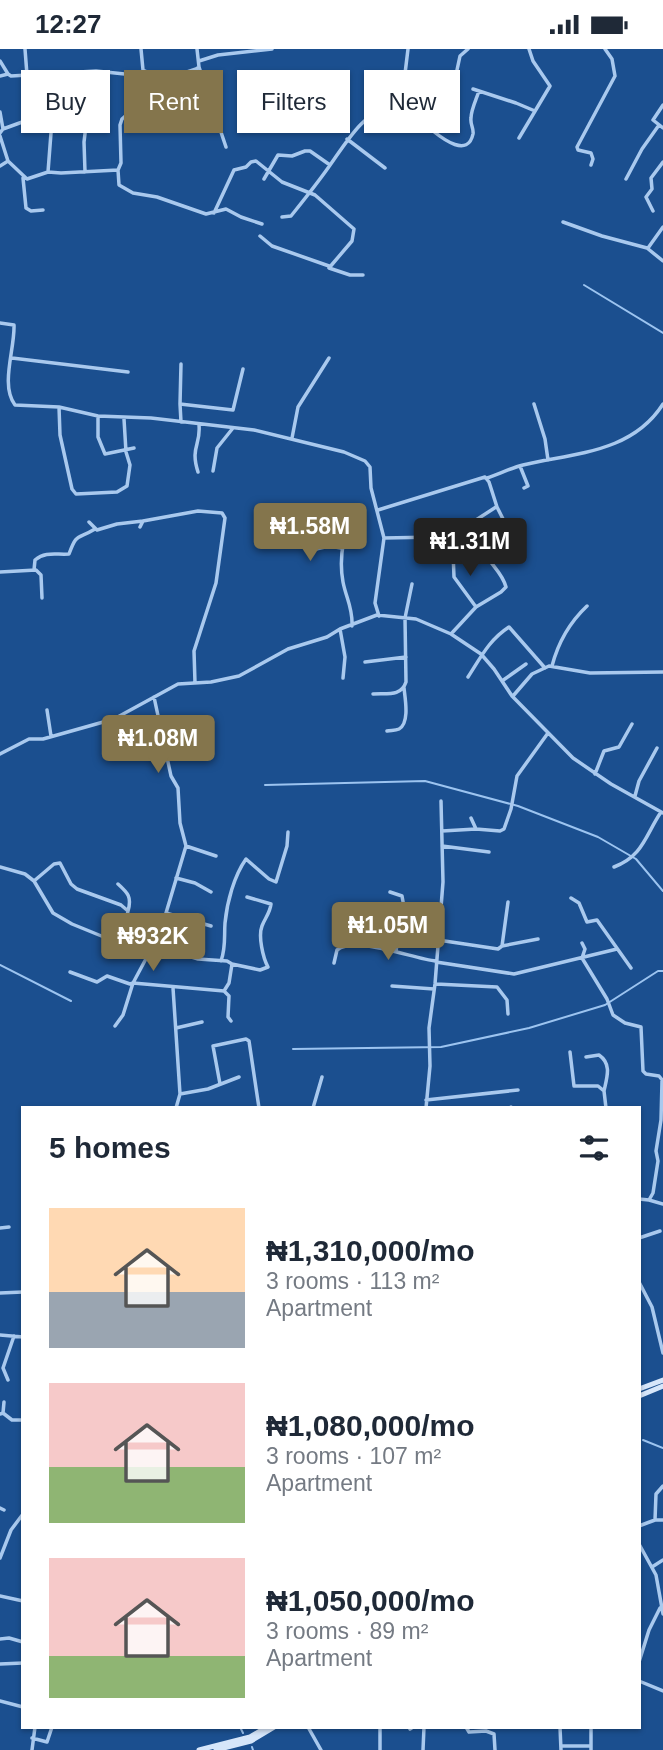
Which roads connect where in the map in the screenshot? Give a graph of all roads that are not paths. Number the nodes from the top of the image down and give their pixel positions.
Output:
1 (25, 49) edge
2 (141, 49) edge
3 (197, 49) edge
4 (272, 49) edge
5 (408, 49) edge
6 (468, 49) edge
7 (529, 49) edge
8 (605, 49) edge
9 (0, 61) edge
10 (198, 61) junction
11 (199, 67) junction
12 (27, 70) edge
13 (143, 70) edge
14 (191, 70) edge
15 (457, 70) dead end
16 (8, 74) junction
17 (21, 75) edge
18 (0, 76) edge
19 (663, 105) edge
20 (535, 111) junction
21 (0, 112) edge
22 (124, 117) edge
23 (21, 123) edge
24 (661, 127) edge
25 (4, 129) junction
26 (51, 133) dead end
27 (85, 133) edge
28 (436, 133) edge
29 (0, 136) edge
30 (519, 138) dead end
31 (347, 139) junction
32 (226, 147) dead end
33 (8, 161) junction
34 (663, 162) edge
35 (330, 165) junction
36 (591, 165) dead end
37 (0, 166) edge
38 (385, 168) dead end
39 (118, 170) junction
40 (268, 171) junction
41 (48, 172) junction
42 (85, 172) junction
43 (23, 178) junction
44 (264, 179) dead end
45 (626, 179) dead end
46 (310, 193) junction
47 (43, 210) dead end
48 (653, 211) dead end
49 (214, 212) junction
50 (282, 217) dead end
51 (563, 222) dead end
52 (262, 224) dead end
53 (663, 227) edge
54 (260, 236) dead end
55 (648, 248) junction
56 (663, 261) edge
57 (329, 266) junction
58 (363, 275) dead end
59 (0, 323) edge
60 (12, 358) junction
61 (329, 358) dead end
62 (181, 365) dead end
63 (243, 369) dead end
64 (128, 372) dead end
65 (180, 404) junction
66 (534, 404) dead end
67 (663, 404) edge
68 (59, 407) junction
69 (98, 416) junction
70 (124, 419) junction
71 (181, 422) junction
72 (199, 425) junction
73 (233, 428) junction
74 (292, 438) junction
75 (134, 448) dead end
76 (126, 449) junction
77 (548, 460) junction
78 (520, 465) junction
79 (213, 471) dead end
80 (198, 472) dead end
81 (487, 478) junction
82 (524, 488) dead end
83 (302, 505) dead end
84 (496, 507) junction
85 (378, 510) junction
86 (143, 521) junction
87 (503, 521) junction
88 (89, 522) dead end
89 (140, 527) dead end
90 (95, 529) junction
91 (384, 538) junction
92 (304, 541) dead end
93 (516, 545) dead end
94 (482, 546) junction
95 (341, 548) junction
96 (453, 552) junction
97 (440, 555) dead end
98 (34, 570) junction
99 (0, 572) edge
100 (412, 584) dead end
101 (42, 598) dead end
102 (587, 606) dead end
103 (477, 607) junction
104 (379, 616) junction
105 (405, 618) junction
106 (352, 626) junction
107 (340, 629) junction
108 (451, 634) junction
109 (481, 654) junction
110 (406, 657) junction
111 (365, 662) dead end
112 (526, 664) dead end
113 (552, 666) junction
114 (545, 668) junction
115 (663, 672) edge
116 (468, 677) dead end
117 (343, 678) dead end
118 (502, 681) junction
119 (195, 683) junction
120 (404, 688) junction
121 (373, 694) dead end
122 (512, 696) junction
123 (154, 697) junction
124 (47, 710) dead end
125 (632, 724) dead end
126 (387, 731) dead end
127 (548, 733) junction
128 (51, 736) junction
129 (656, 748) dead end
130 (0, 754) edge
131 (595, 774) junction
132 (635, 796) junction
133 (441, 801) dead end
134 (662, 812) edge
135 (471, 818) dead end
136 (476, 829) junction
137 (442, 831) junction
138 (288, 832) dead end
139 (186, 846) junction
140 (442, 846) junction
141 (489, 852) dead end
142 (216, 856) dead end
143 (0, 867) edge
144 (614, 867) dead end
145 (176, 878) junction
146 (34, 881) junction
147 (118, 884) dead end
148 (211, 892) dead end
149 (390, 892) dead end
150 (247, 897) dead end
151 (571, 898) dead end
152 (508, 902) dead end
153 (128, 911) junction
154 (166, 913) junction
155 (211, 926) dead end
156 (538, 939) dead end
157 (438, 940) junction
158 (121, 943) junction
159 (582, 943) dead end
160 (502, 946) junction
161 (157, 949) junction
162 (617, 949) junction
163 (396, 951) junction
164 (148, 955) junction
165 (582, 958) junction
166 (221, 961) junction
167 (436, 961) junction
168 (334, 963) dead end
169 (232, 964) junction
170 (631, 968) dead end
171 (70, 972) dead end
172 (134, 983) junction
173 (392, 986) dead end
174 (435, 986) junction
175 (173, 988) junction
176 (224, 991) junction
177 (508, 1014) dead end
178 (231, 1021) dead end
179 (202, 1022) dead end
180 (116, 1026) dead end
181 (176, 1028) junction
182 (570, 1052) dead end
183 (586, 1057) dead end
184 (239, 1077) dead end
185 (322, 1077) dead end
186 (662, 1081) edge
187 (220, 1084) junction
188 (518, 1090) dead end
189 (604, 1091) junction
190 (180, 1094) junction
191 (426, 1100) junction
192 (662, 1100) edge
193 (177, 1106) edge
194 (259, 1106) edge
195 (314, 1106) edge
196 (426, 1106) edge
197 (606, 1106) edge
198 (641, 1199) edge
199 (649, 1200) junction
200 (663, 1204) edge
201 (9, 1227) dead end
202 (0, 1228) edge
203 (660, 1231) dead end
204 (641, 1237) edge
205 (641, 1286) edge
206 (21, 1292) edge
207 (0, 1293) edge
208 (0, 1335) edge
209 (13, 1336) junction
210 (21, 1336) edge
211 (663, 1349) edge
212 (8, 1380) dead end
213 (663, 1380) edge
214 (663, 1386) edge
215 (641, 1389) edge
216 (647, 1389) junction
217 (641, 1394) edge
218 (4, 1402) dead end
219 (2, 1414) edge
220 (21, 1420) edge
221 (663, 1486) edge
222 (21, 1517) edge
223 (655, 1520) junction
224 (663, 1520) edge
225 (641, 1525) edge
226 (641, 1548) edge
227 (0, 1558) edge
228 (663, 1560) edge
229 (652, 1567) junction
230 (0, 1596) edge
231 (21, 1601) edge
232 (660, 1606) junction
233 (663, 1614) edge
234 (0, 1639) edge
235 (21, 1641) edge
236 (641, 1656) edge
237 (21, 1663) edge
238 (0, 1664) edge
239 (641, 1684) edge
240 (663, 1691) edge
241 (0, 1701) edge
242 (21, 1706) edge
243 (34, 1729) edge
244 (51, 1729) edge
245 (264, 1729) edge
246 (271, 1729) edge
247 (309, 1729) edge
248 (380, 1729) edge
249 (424, 1729) edge
250 (468, 1729) edge
251 (560, 1729) edge
252 (591, 1729) edge
253 (32, 1738) junction
254 (561, 1748) edge
255 (591, 1748) edge
256 (214, 1749) edge
257 (226, 1749) edge
258 (32, 1750) edge
259 (200, 1750) edge
260 (321, 1750) edge
261 (380, 1750) edge
262 (423, 1750) edge
263 (495, 1750) edge

1 - 12 street
2 - 13 street
3 - 10 street
4 - 10 street
5 - 31 street
6 - 15 street
7 - 20 street
8 - 36 street
9 - 16 street
10 - 11 street
11 - 14 street
11 - 32 street
16 - 17 street
16 - 18 street
19 - 24 street
20 - 28 street
20 - 30 street
21 - 25 street
22 - 39 street
23 - 25 street
24 - 45 street
25 - 29 street
26 - 41 street
27 - 42 street
29 - 33 street
31 - 35 street
31 - 38 street
33 - 37 street
33 - 43 street
34 - 48 street
35 - 40 street
35 - 46 street
39 - 42 street
39 - 49 street
40 - 44 street
40 - 46 street
40 - 49 street
41 - 42 street
41 - 43 street
43 - 47 street
46 - 50 street
46 - 57 street
49 - 52 street
51 - 55 street
53 - 55 street
54 - 57 street
55 - 56 street
57 - 58 street
59 - 60 street
60 - 64 street
60 - 68 street
61 - 74 street
62 - 65 street
63 - 65 street
65 - 71 street
66 - 77 street
67 - 77 street
68 - 69 street
68 - 76 street
69 - 70 street
69 - 76 street
70 - 71 street
70 - 76 street
71 - 72 street
72 - 73 street
72 - 80 street
73 - 74 street
73 - 79 street
74 - 85 street
75 - 76 street
77 - 78 street
78 - 81 street
78 - 82 street
81 - 84 street
81 - 85 street
83 - 95 street
84 - 87 street
84 - 91 street
85 - 91 street
86 - 89 street
86 - 90 street
86 - 119 street
87 - 93 street
87 - 94 street
88 - 90 street
90 - 98 street
91 - 104 street
92 - 95 street
94 - 96 street
94 - 103 street
95 - 106 street
96 - 97 street
96 - 103 street
98 - 99 street
98 - 101 street
100 - 105 street
102 - 113 street
103 - 108 street
104 - 105 street
104 - 106 street
105 - 108 street
105 - 110 street
106 - 107 street
107 - 117 street
107 - 119 street
108 - 109 street
109 - 114 street
109 - 116 street
109 - 118 street
110 - 111 street
110 - 120 street
112 - 118 street
113 - 114 street
113 - 115 street
114 - 122 street
118 - 122 street
119 - 123 street
120 - 121 street
120 - 126 street
122 - 127 street
123 - 128 street
123 - 139 street
124 - 128 street
125 - 131 street
127 - 131 street
127 - 136 street
128 - 130 street
129 - 132 street
131 - 132 street
132 - 134 street
133 - 137 street
134 - 144 street
135 - 136 street
136 - 137 street
137 - 140 street
138 - 166 street
139 - 142 street
139 - 145 street
140 - 141 street
140 - 157 street
143 - 146 street
145 - 148 street
145 - 154 street
146 - 153 street
146 - 158 street
147 - 153 street
149 - 163 street
150 - 169 street
151 - 162 street
152 - 160 street
153 - 158 street
154 - 155 street
154 - 161 street
156 - 160 street
157 - 160 street
157 - 167 street
158 - 164 street
159 - 165 street
161 - 164 street
161 - 166 street
162 - 165 street
162 - 170 street
163 - 167 street
163 - 168 street
164 - 172 street
165 - 167 street
165 - 186 street
166 - 169 street
167 - 174 street
169 - 176 street
171 - 172 street
172 - 175 street
172 - 180 street
173 - 174 street
174 - 177 street
174 - 191 street
175 - 176 street
175 - 181 street
176 - 178 street
179 - 181 street
181 - 190 street
182 - 189 street
183 - 189 street
184 - 187 street
185 - 195 street
186 - 192 street
187 - 190 street
187 - 194 street
188 - 191 street
189 - 197 street
190 - 193 street
191 - 196 street
192 - 199 street
198 - 199 street
199 - 200 street
201 - 202 street
203 - 204 street
205 - 211 street
206 - 207 street
208 - 209 street
209 - 210 street
209 - 212 street
213 - 216 main road
214 - 216 main road
215 - 216 main road
216 - 217 main road
218 - 219 street
219 - 220 street
221 - 223 street
222 - 227 street
223 - 224 street
223 - 225 street
226 - 229 street
228 - 229 street
229 - 232 street
230 - 231 street
232 - 233 street
232 - 236 street
234 - 235 street
237 - 238 street
239 - 240 street
241 - 242 street
243 - 253 street
244 - 253 street
245 - 256 main road
246 - 257 main road
247 - 260 street
248 - 261 street
249 - 262 street
250 - 263 street
251 - 254 street
252 - 255 street
253 - 258 street
254 - 255 street
256 - 257 main road
256 - 259 main road

